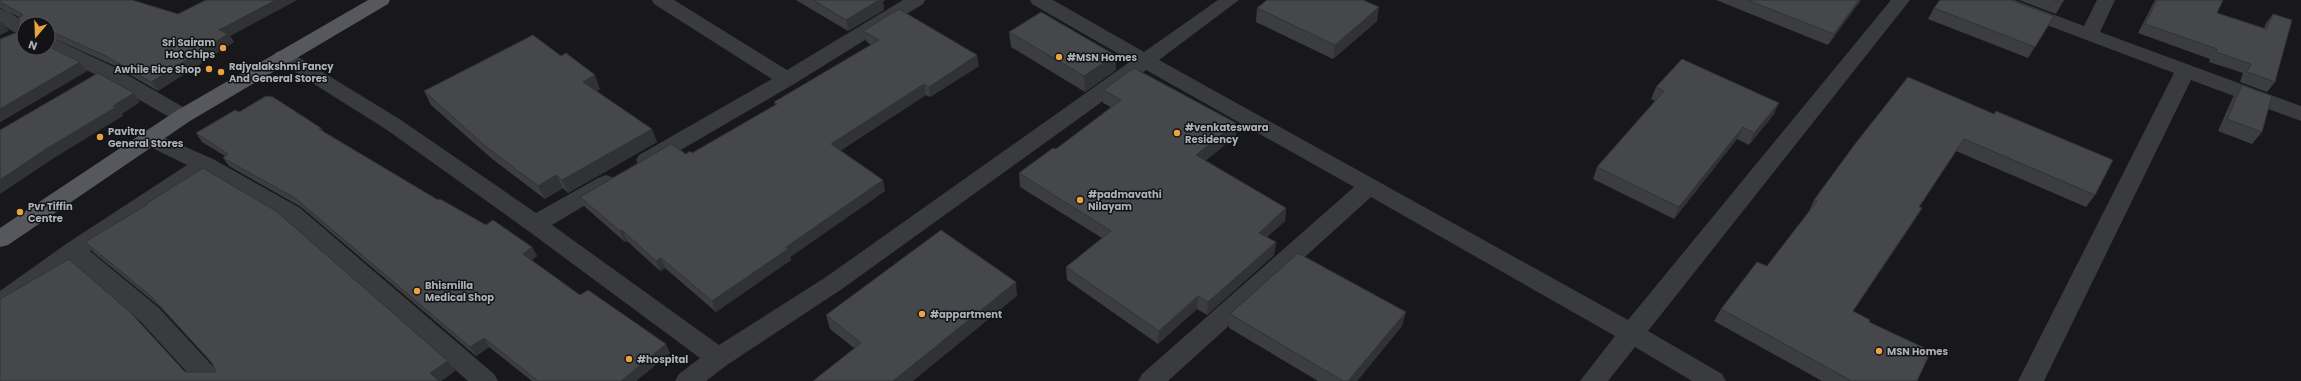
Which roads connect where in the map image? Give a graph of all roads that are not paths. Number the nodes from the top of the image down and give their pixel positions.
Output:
1 (661, 0) edge
2 (916, 0) edge
3 (1039, 0) edge
4 (1230, 0) edge
5 (1901, 0) edge
6 (1998, 0) edge
7 (2106, 0) edge
8 (376, 1) edge
9 (0, 15) edge
10 (16, 26) edge
11 (16, 35) edge
12 (2089, 35) junction
13 (6, 41) edge
14 (56, 46) edge
15 (283, 56) junction
16 (1143, 61) junction
17 (105, 71) junction
18 (2185, 72) junction
19 (787, 79) junction
20 (85, 83) edge
21 (2301, 114) edge
22 (183, 116) junction
23 (166, 147) junction
24 (205, 164) junction
25 (1368, 187) junction
26 (535, 224) junction
27 (0, 239) edge
28 (74, 250) junction
29 (0, 304) edge
30 (1631, 332) junction
31 (718, 358) junction
32 (211, 381) edge
33 (485, 381) edge
34 (688, 381) edge
35 (1151, 381) edge
36 (1594, 381) edge
37 (1713, 381) edge
38 (2031, 381) edge

1 - 19 street
2 - 19 street
3 - 16 street
4 - 16 street
5 - 30 street
6 - 12 street
7 - 12 street
8 - 15 main road
9 - 10 street
11 - 13 street
12 - 18 street
14 - 17 street
15 - 22 main road
15 - 26 street
16 - 25 street
16 - 31 street
17 - 20 street
17 - 22 street
18 - 21 street
18 - 38 street
19 - 26 street
22 - 23 main road
23 - 24 street
23 - 27 main road
24 - 28 street
24 - 33 street
25 - 30 street
25 - 35 street
26 - 31 street
28 - 29 street
28 - 32 street
30 - 36 street
30 - 37 street
31 - 34 street

